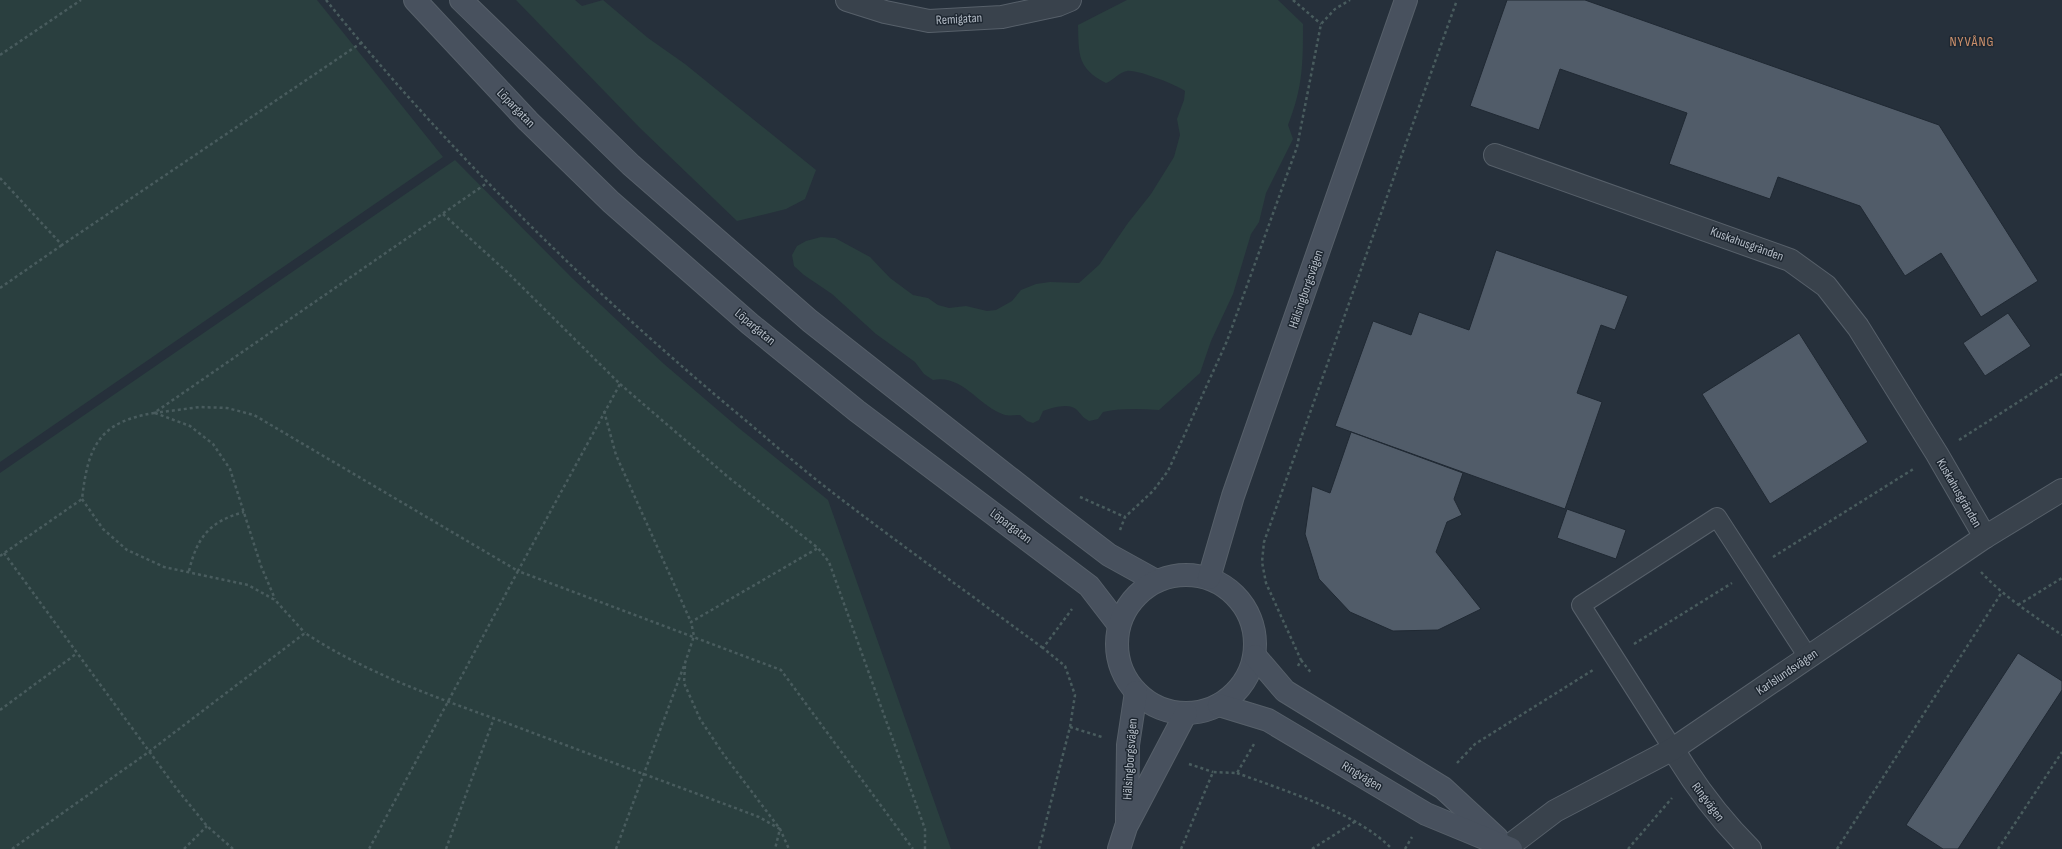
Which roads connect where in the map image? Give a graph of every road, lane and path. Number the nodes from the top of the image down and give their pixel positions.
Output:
1 (81, 0) edge
2 (326, 0) edge
3 (415, 0) edge
4 (462, 0) edge
5 (847, 0) edge
6 (1070, 0) edge
7 (1294, 0) edge
8 (1350, 0) edge
9 (1406, 0) edge
10 (1457, 0) edge
11 (1321, 24) junction
12 (361, 43) junction
13 (0, 55) edge
14 (1495, 155) dead end
15 (0, 178) edge
16 (487, 183) junction
17 (443, 214) junction
18 (62, 245) junction
19 (0, 288) edge
20 (620, 384) junction
21 (604, 411) junction
22 (154, 413) junction
23 (2062, 490) edge
24 (82, 499) junction
25 (244, 512) junction
26 (1985, 537) junction
27 (818, 548) junction
28 (1963, 552) junction
29 (4, 553) junction
30 (1110, 555) junction
31 (0, 556) edge
32 (189, 571) junction
33 (518, 571) junction
34 (1209, 578) junction
35 (2062, 578) edge
36 (1156, 581) junction
37 (1089, 586) junction
38 (2002, 592) junction
39 (275, 600) junction
40 (2018, 605) junction
41 (691, 622) junction
42 (1119, 625) junction
43 (305, 633) junction
44 (2062, 635) edge
45 (694, 636) junction
46 (1043, 648) junction
47 (76, 654) junction
48 (1255, 656) junction
49 (1808, 658) junction
50 (685, 663) junction
51 (1285, 691) junction
52 (1136, 692) junction
53 (448, 703) junction
54 (1218, 705) junction
55 (0, 710) edge
56 (1186, 713) junction
57 (494, 718) junction
58 (1268, 720) junction
59 (1673, 749) junction
60 (150, 751) junction
61 (2062, 752) edge
62 (1237, 773) junction
63 (643, 774) junction
64 (1690, 777) junction
65 (1356, 821) junction
66 (207, 826) junction
67 (1126, 827) junction
68 (780, 830) junction
69 (1507, 848) edge
70 (12, 849) edge
71 (184, 849) edge
72 (233, 849) edge
73 (368, 849) edge
74 (446, 849) edge
75 (616, 849) edge
76 (775, 849) edge
77 (789, 849) edge
78 (913, 849) edge
79 (925, 849) edge
80 (1038, 849) edge
81 (1119, 849) edge
82 (1181, 849) edge
83 (1312, 849) edge
84 (1392, 849) edge
85 (1628, 849) edge
86 (1750, 849) edge
87 (1837, 849) edge
88 (1998, 849) edge

1 - 13 path
2 - 12 path
3 - 37 street, Löpargatan
4 - 30 street
5 - 6 street, Remigatan
7 - 11 path
8 - 11 path
9 - 34 street, Hälsingborgsvägen
10 - 51 path
11 - 30 path
12 - 16 path
12 - 18 path
14 - 26 street, Kuskahusgränden
15 - 18 path
16 - 17 path
16 - 46 path
17 - 20 path
17 - 22 path
18 - 19 path
20 - 21 path
20 - 27 path
21 - 33 path
21 - 41 path
22 - 24 path
22 - 25 path
22 - 33 path
23 - 26 street, Karlslundsvägen
24 - 29 path
24 - 32 path
25 - 32 path
25 - 39 path
26 - 28 street, Karlslundsvägen
27 - 41 path
27 - 79 path
28 - 38 path
28 - 49 street, Karlslundsvägen
29 - 31 path
29 - 47 path
30 - 36 street
32 - 39 path
33 - 45 path
33 - 53 path
34 - 36 street
34 - 48 street
35 - 40 path
36 - 42 street
37 - 42 street, Löpargatan
37 - 46 path
38 - 40 path
38 - 87 path
39 - 43 path
40 - 44 path
41 - 45 path
42 - 52 street
43 - 53 path
43 - 60 path
45 - 50 path
45 - 78 path
46 - 80 path
47 - 55 path
47 - 60 path
48 - 51 street
48 - 54 street
49 - 59 street, Karlslundsvägen
49 - 59 lane
50 - 63 path
50 - 68 path
51 - 69 street
52 - 56 street
52 - 67 street, Hälsingborgsvägen
53 - 57 path
53 - 73 path
54 - 56 street
54 - 58 street, Ringvägen
56 - 67 street, Hälsingborgsvägen
57 - 63 path
57 - 74 path
58 - 62 path
58 - 69 street, Ringvägen
59 - 64 street, Ringvägen
59 - 69 street, Karlslundsvägen
60 - 66 path
60 - 70 path
61 - 88 path
62 - 65 path
62 - 82 path
63 - 68 path
63 - 75 path
64 - 85 path
64 - 86 street, Ringvägen
65 - 83 path
65 - 84 path
66 - 71 path
66 - 72 path
67 - 81 street, Hälsingborgsvägen
68 - 76 path
68 - 77 path

